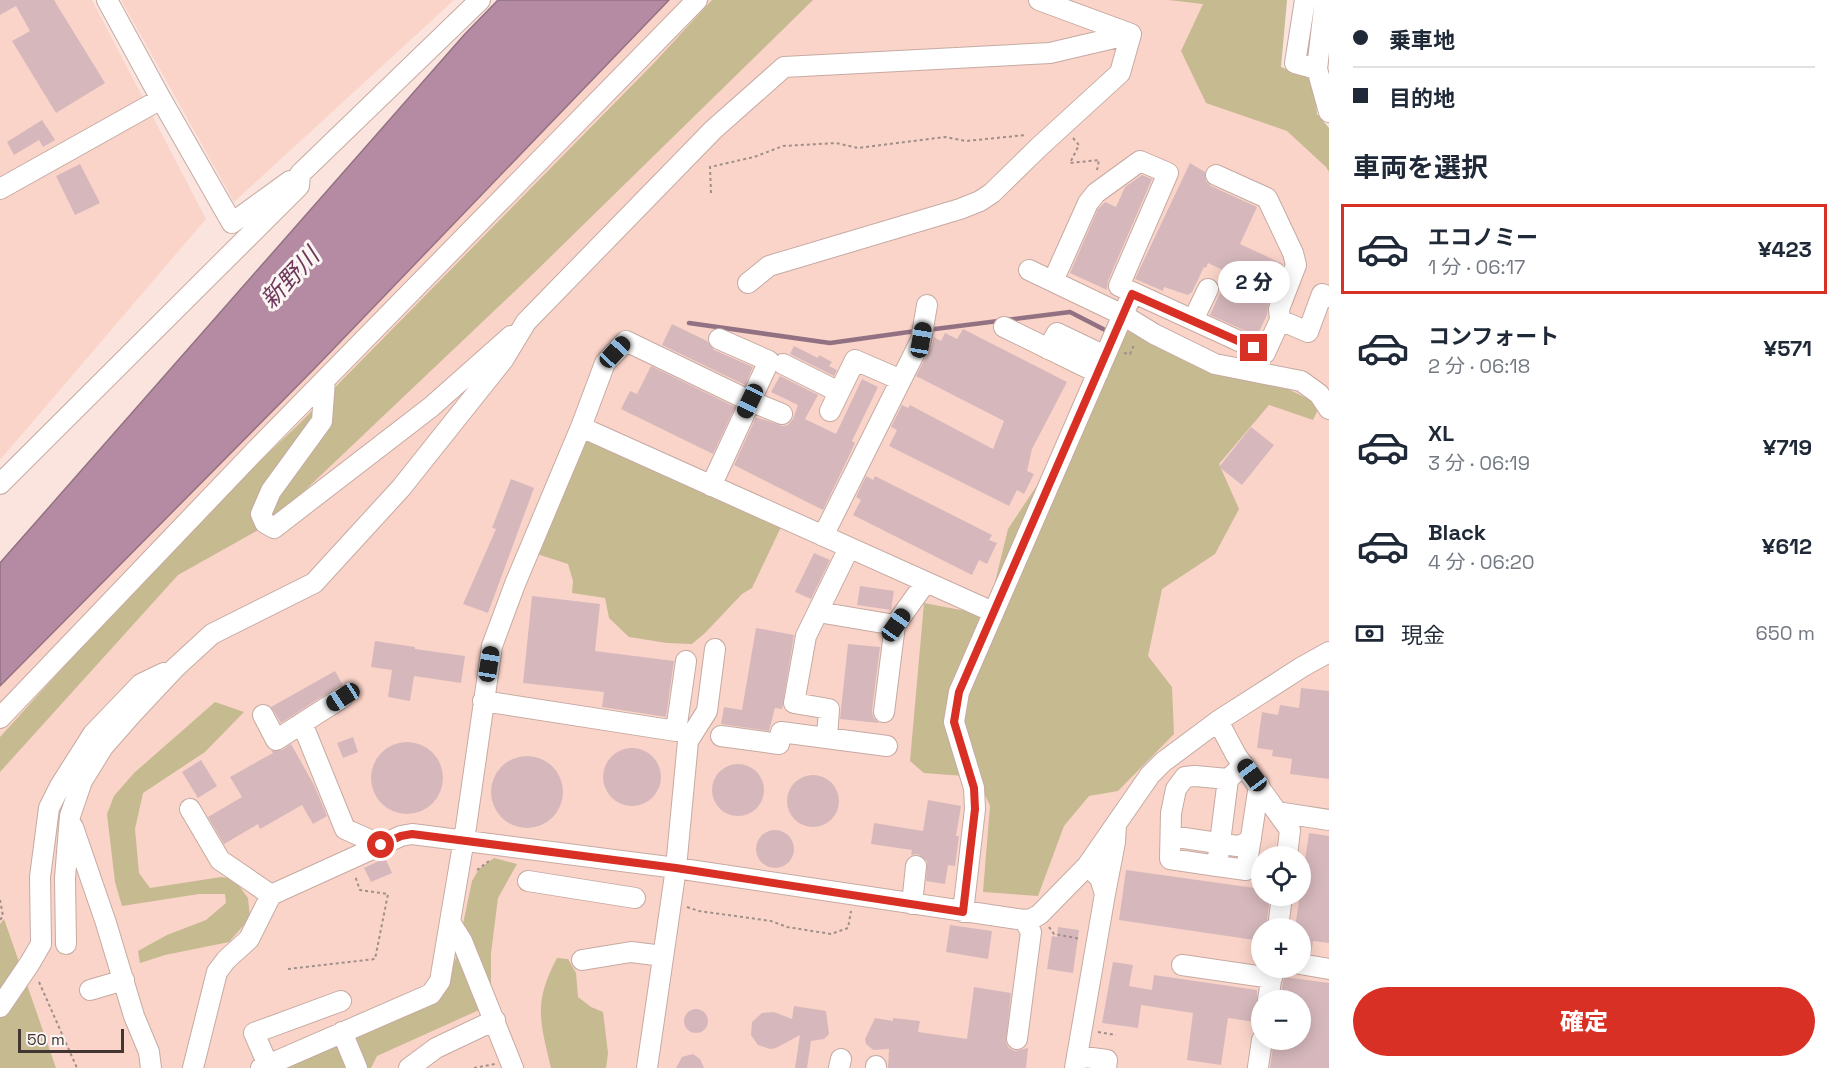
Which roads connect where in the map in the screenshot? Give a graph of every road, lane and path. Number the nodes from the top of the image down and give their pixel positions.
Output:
1 (107, 0) edge
2 (480, 0) edge
3 (697, 0) edge
4 (1039, 0) edge
5 (1305, 0) edge
6 (1325, 0) edge
7 (1131, 34) junction
8 (1317, 69) junction
9 (161, 99) junction
10 (1329, 112) edge
11 (1052, 135) junction
12 (300, 174) junction
13 (1216, 175) dead end
14 (0, 189) edge
15 (711, 193) dead end
16 (1096, 193) junction
17 (1029, 270) dead end
18 (1053, 281) junction
19 (748, 283) dead end
20 (1208, 289) dead end
21 (1132, 294) junction
22 (1329, 297) edge
23 (927, 305) dead end
24 (1123, 315) junction
25 (1193, 320) junction
26 (1280, 320) junction
27 (526, 322) junction
28 (1004, 327) dead end
29 (719, 339) dead end
30 (1265, 353) junction
31 (783, 364) dead end
32 (1101, 365) junction
33 (1262, 374) junction
34 (325, 380) junction
35 (901, 380) junction
36 (839, 392) junction
37 (750, 401) junction
38 (1329, 409) edge
39 (830, 411) dead end
40 (782, 414) dead end
41 (581, 427) junction
42 (0, 484) edge
43 (711, 486) junction
44 (823, 536) junction
45 (849, 548) junction
46 (926, 582) junction
47 (818, 612) junction
48 (993, 612) junction
49 (896, 625) junction
50 (715, 650) dead end
51 (1329, 652) edge
52 (686, 661) dead end
53 (175, 668) junction
54 (343, 697) dead end
55 (483, 701) junction
56 (884, 712) dead end
57 (264, 715) dead end
58 (0, 718) edge
59 (1218, 721) junction
60 (302, 723) junction
61 (721, 736) dead end
62 (827, 737) junction
63 (887, 746) dead end
64 (1244, 765) junction
65 (1228, 778) junction
66 (1259, 785) junction
67 (190, 809) dead end
68 (1277, 812) junction
69 (70, 816) junction
70 (1329, 820) edge
71 (1116, 823) junction
72 (1171, 836) junction
73 (1251, 839) junction
74 (463, 842) junction
75 (1220, 844) junction
76 (381, 845) junction
77 (1252, 846) edge
78 (1288, 846) edge
79 (598, 858) junction
80 (349, 860) junction
81 (916, 866) dead end
82 (1087, 866) junction
83 (1217, 866) junction
84 (676, 868) junction
85 (1251, 871) edge
86 (528, 881) dead end
87 (593, 891) junction
88 (1105, 894) junction
89 (271, 895) junction
90 (635, 898) dead end
91 (0, 900) edge
92 (912, 904) junction
93 (963, 912) junction
94 (0, 920) edge
95 (1024, 920) junction
96 (450, 922) junction
97 (66, 944) dead end
98 (663, 956) junction
99 (582, 960) dead end
100 (30, 963) junction
101 (1182, 965) dead end
102 (1311, 966) edge
103 (288, 969) dead end
104 (1329, 969) edge
105 (1251, 971) edge
106 (124, 980) junction
107 (90, 990) dead end
108 (341, 1001) dead end
109 (0, 1007) edge
110 (495, 1020) junction
111 (342, 1032) junction
112 (1017, 1039) dead end
113 (1261, 1050) edge
114 (1076, 1062) edge
115 (264, 1066) edge
116 (505, 1066) edge
117 (1258, 1067) edge
118 (77, 1068) edge
119 (151, 1068) edge
120 (192, 1068) edge
121 (357, 1068) edge
122 (409, 1068) edge
123 (474, 1068) edge
124 (647, 1068) edge
125 (1106, 1068) edge

1 - 9 street
2 - 12 street
3 - 34 street
4 - 7 street
5 - 8 street
6 - 8 street
7 - 11 street
7 - 27 street
8 - 10 street
9 - 12 street
9 - 14 street
11 - 15 path
11 - 16 path
11 - 19 street
12 - 42 street
13 - 26 street
16 - 18 street
16 - 21 street
17 - 18 street
18 - 24 street
20 - 25 street
21 - 24 street
21 - 25 street
22 - 26 street
23 - 35 street
24 - 32 street
24 - 33 street
25 - 30 street
26 - 30 street
27 - 34 street
27 - 53 street
28 - 32 street
29 - 37 street
30 - 33 street
31 - 36 street
32 - 48 street
33 - 38 street
34 - 58 street
35 - 36 street
35 - 44 street
36 - 39 street
37 - 40 street
37 - 41 street
37 - 43 street
41 - 43 street
41 - 55 street
43 - 44 street
44 - 45 street
45 - 46 street
45 - 47 street
46 - 48 street
46 - 49 street
47 - 49 street
47 - 62 street
48 - 93 street
49 - 56 street
50 - 84 street
51 - 59 street
52 - 55 street
53 - 69 street
53 - 100 street
54 - 60 street
55 - 74 street
57 - 60 street
59 - 64 street
59 - 71 street
60 - 76 street
61 - 62 street
62 - 63 street
64 - 65 street
64 - 66 street
65 - 72 street
65 - 75 street
66 - 68 street
66 - 73 street
67 - 89 street
68 - 70 street
68 - 78 street
69 - 97 street
69 - 106 street
71 - 82 street
71 - 88 street
72 - 75 street
72 - 83 street
73 - 75 street
73 - 77 street
74 - 76 street
74 - 79 street
74 - 96 street
75 - 83 street
76 - 80 street
79 - 84 street
79 - 87 street
80 - 89 street
80 - 103 path
81 - 92 street
82 - 88 street
82 - 95 street
83 - 85 street
84 - 92 street
84 - 98 street
86 - 87 street
87 - 90 street
88 - 114 street
89 - 120 street
91 - 94 path
92 - 93 street
93 - 95 street
95 - 112 street
96 - 110 street
96 - 111 street
98 - 99 street
98 - 124 street
100 - 109 street
100 - 118 path
101 - 105 street
102 - 104 street
106 - 107 street
106 - 119 street
108 - 115 street
110 - 116 street
110 - 122 street
111 - 115 street
111 - 121 street
113 - 117 street
114 - 125 street
116 - 123 path

